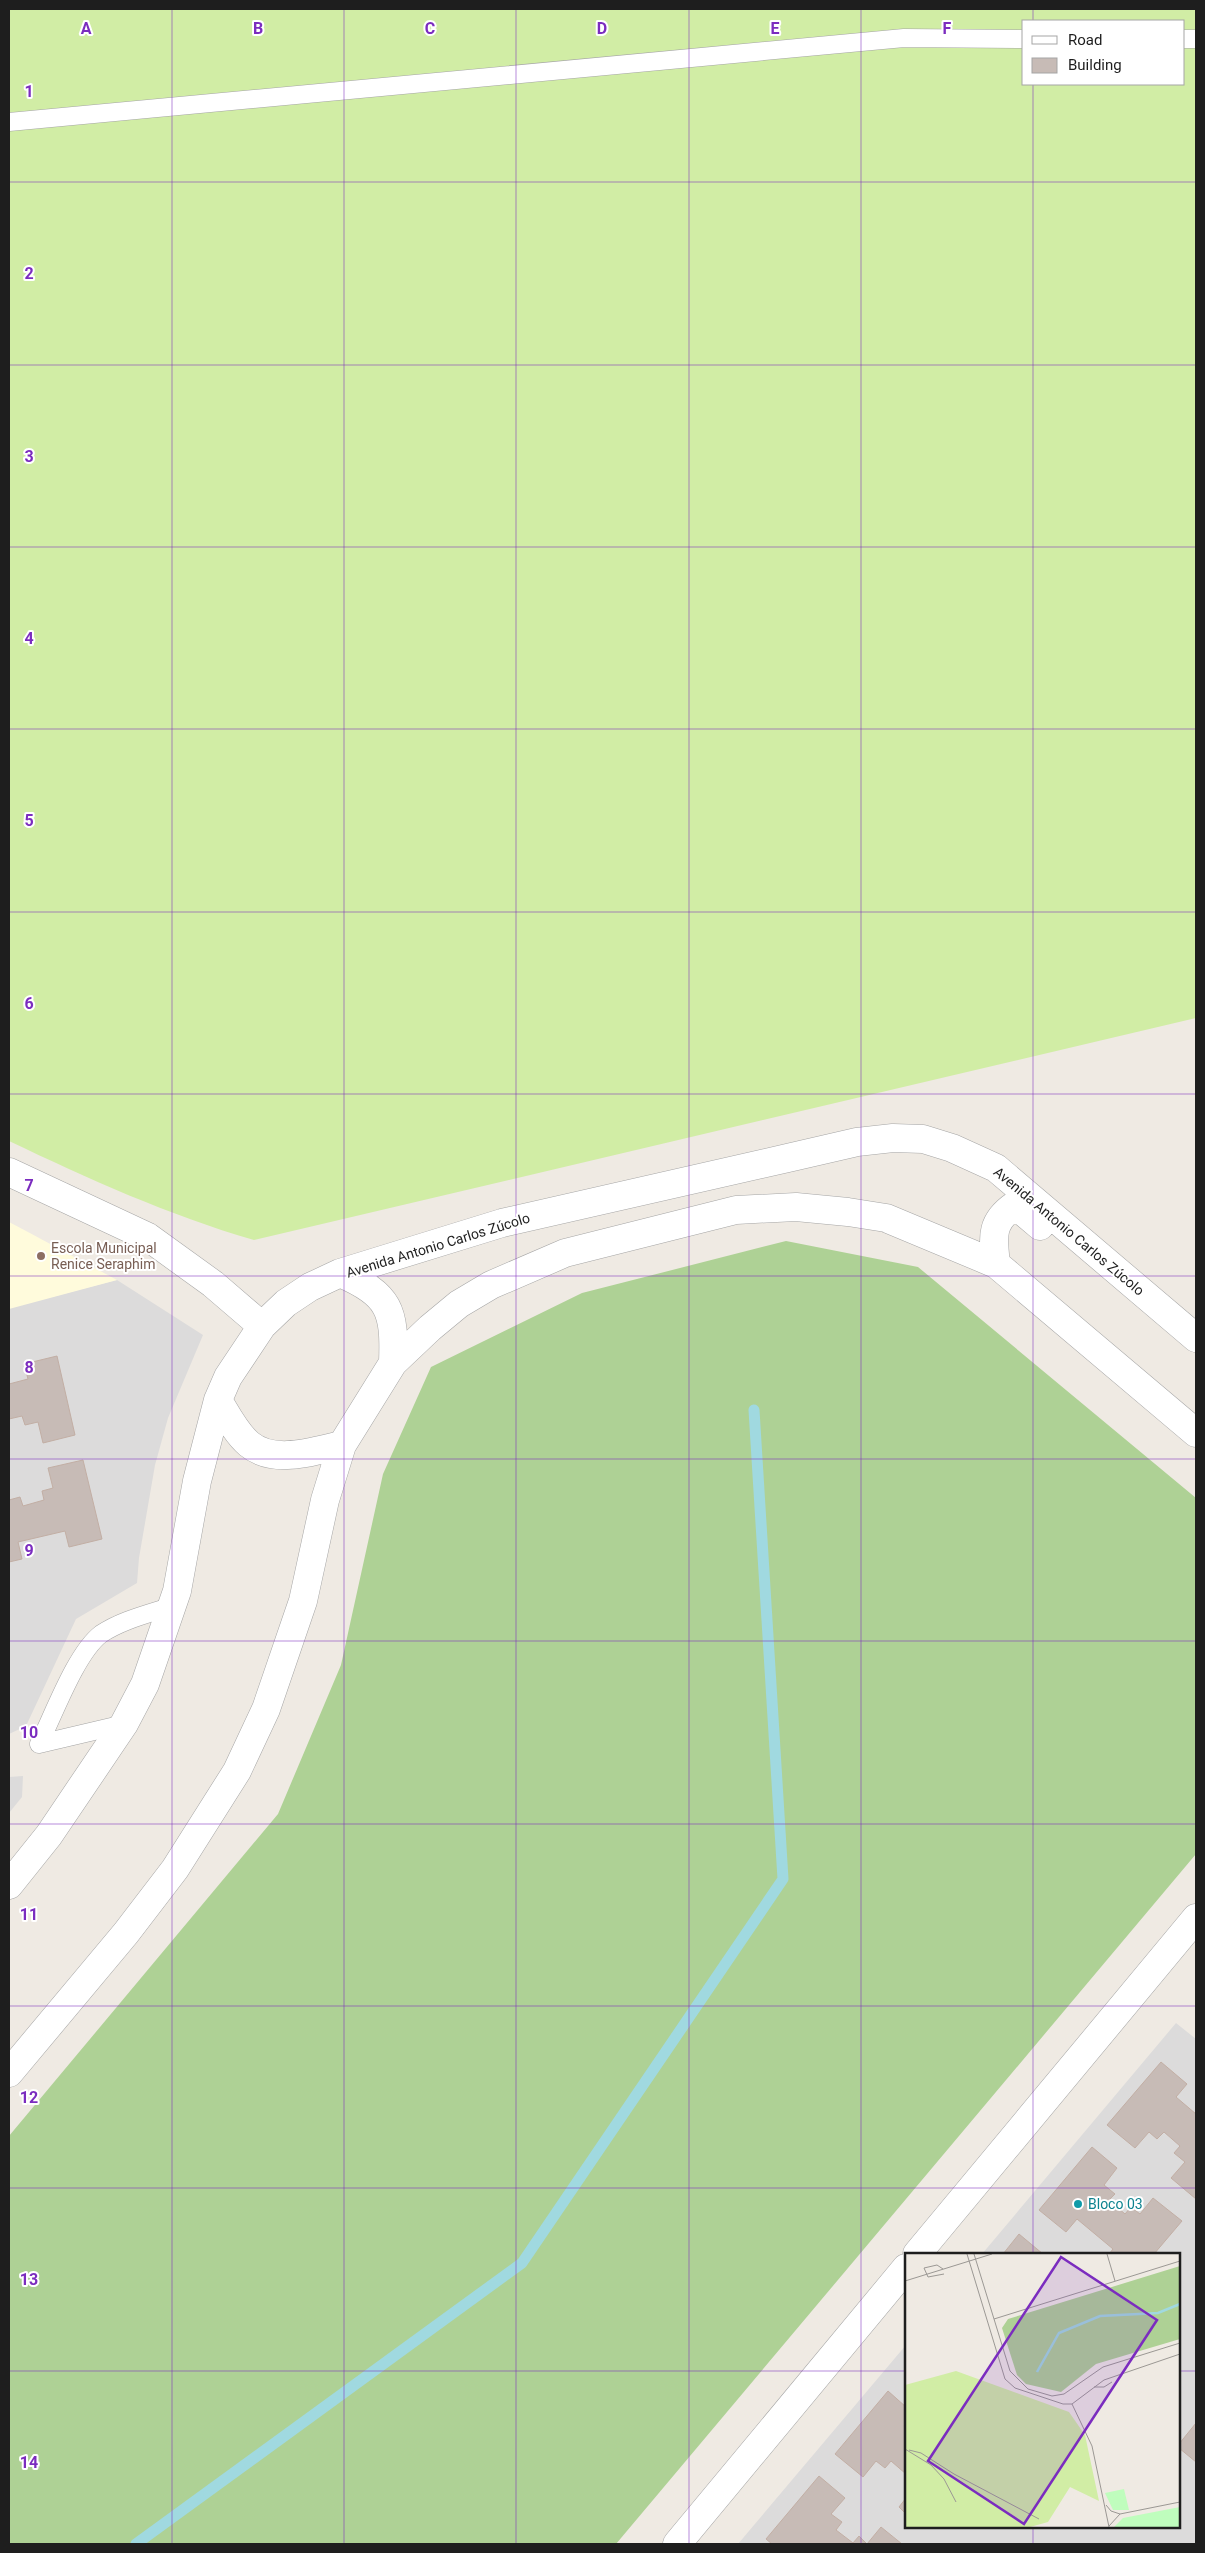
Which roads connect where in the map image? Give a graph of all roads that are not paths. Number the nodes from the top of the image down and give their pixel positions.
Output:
1 (1022, 40) edge
2 (9, 122) edge
3 (9, 1172) edge
4 (996, 1264) junction
5 (340, 1273) junction
6 (262, 1326) junction
7 (1196, 1338) edge
8 (1196, 1358) edge
9 (393, 1363) junction
10 (218, 1400) junction
11 (1196, 1433) edge
12 (342, 1445) junction
13 (172, 1606) junction
14 (124, 1724) junction
15 (9, 1884) edge
16 (1196, 1918) edge
17 (9, 2073) edge
18 (918, 2253) edge
19 (905, 2269) edge
20 (677, 2544) edge

1 - 2 lane
3 - 6 street
4 - 8 street, Avenida Antonio Carlos Zúcolo
4 - 9 street
4 - 11 street
5 - 6 street
5 - 7 street, Avenida Antonio Carlos Zúcolo
5 - 9 street, Avenida Antonio Carlos Zúcolo
6 - 10 street
9 - 12 street
10 - 12 street
10 - 13 street
12 - 17 street
13 - 14 street
13 - 14 lane
14 - 15 street
16 - 18 street
19 - 20 street

